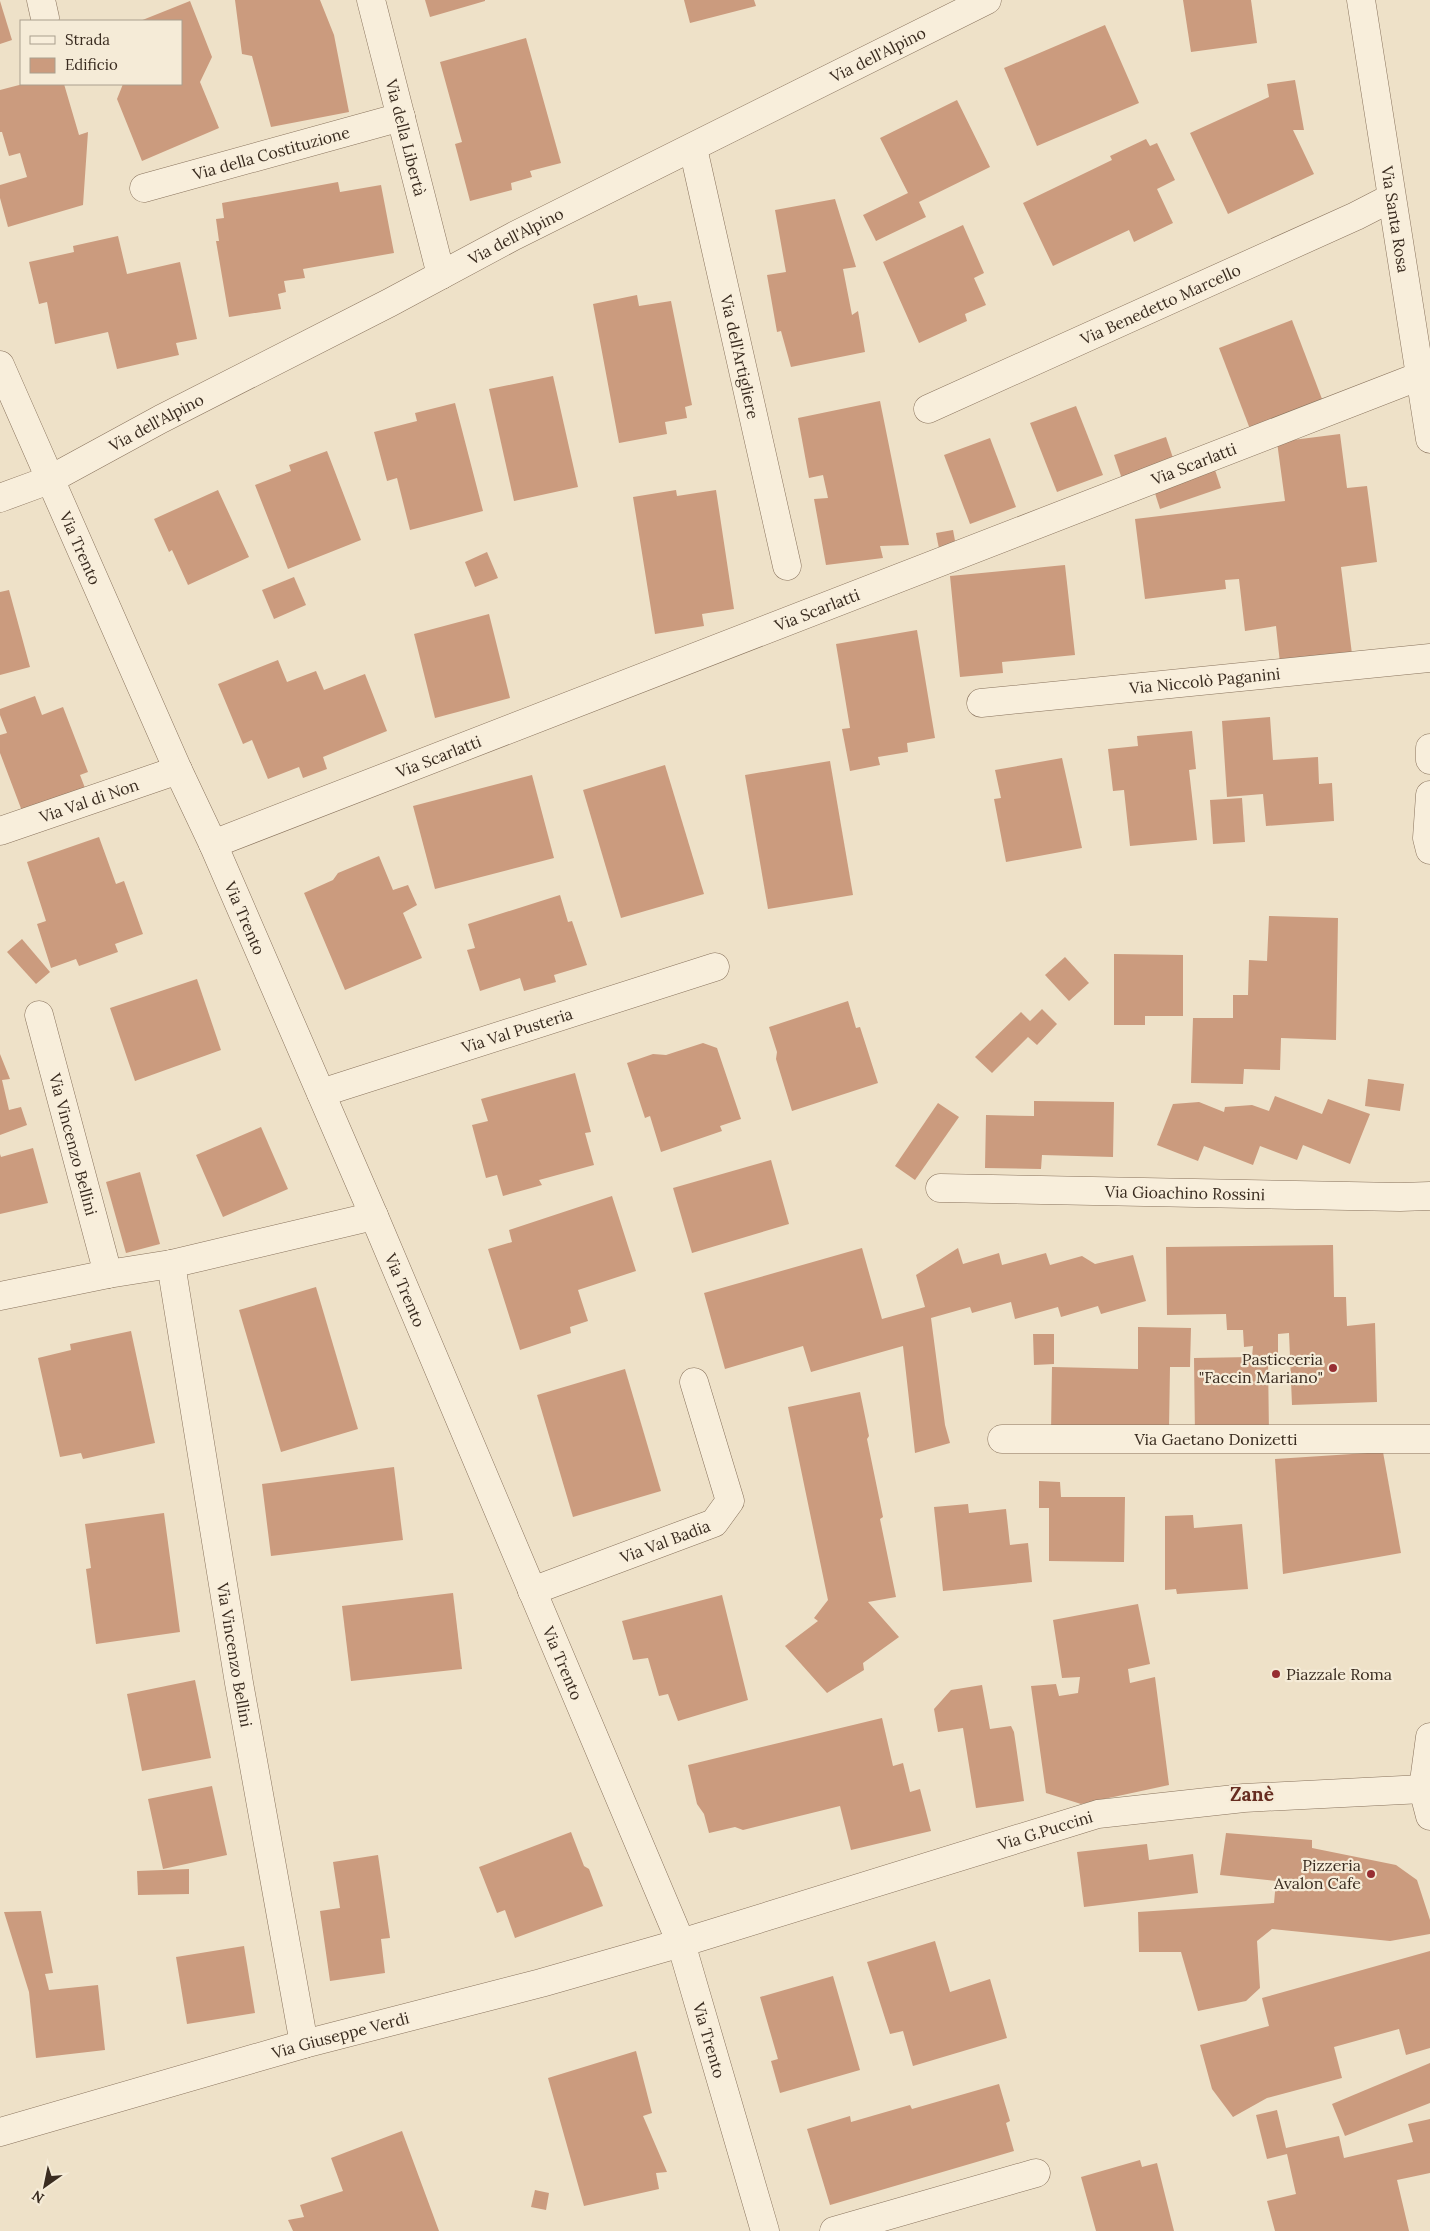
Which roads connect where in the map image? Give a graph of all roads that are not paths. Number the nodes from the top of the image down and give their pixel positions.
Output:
1 (371, 0) edge
2 (987, 0) edge
3 (1361, 0) edge
4 (401, 117) junction
5 (693, 148) junction
6 (144, 188) dead end
7 (1391, 198) junction
8 (441, 276) junction
9 (0, 365) edge
10 (1420, 376) junction
11 (928, 409) dead end
12 (1430, 439) edge
13 (49, 480) junction
14 (0, 498) edge
15 (787, 566) dead end
16 (1430, 658) edge
17 (981, 703) dead end
18 (1430, 748) edge
19 (1430, 760) edge
20 (178, 770) junction
21 (1430, 795) edge
22 (0, 831) edge
23 (213, 844) junction
24 (1430, 850) edge
25 (715, 967) dead end
26 (39, 1015) dead end
27 (320, 1093) junction
28 (940, 1188) dead end
29 (1430, 1196) edge
30 (374, 1216) junction
31 (171, 1264) junction
32 (108, 1274) junction
33 (0, 1296) edge
34 (694, 1382) dead end
35 (1002, 1439) dead end
36 (1430, 1439) edge
37 (532, 1591) junction
38 (1430, 1737) edge
39 (1423, 1789) junction
40 (1430, 1816) edge
41 (681, 1943) junction
42 (304, 2044) junction
43 (0, 2132) edge
44 (1036, 2173) dead end
45 (765, 2231) edge
46 (834, 2231) edge

1 - 4 street, Via della Libertà
2 - 5 street, Via dell'Alpino
3 - 7 street, Via Santa Rosa
4 - 6 street, Via della Costituzione
4 - 8 street, Via della Libertà
5 - 8 street, Via dell'Alpino
5 - 15 street, Via dell'Artigliere
7 - 10 street, Via Santa Rosa
7 - 11 street, Via Benedetto Marcello
8 - 13 street, Via dell'Alpino
9 - 13 street, Via Trento
10 - 12 street, Via Santa Rosa
10 - 23 street, Via Scarlatti
13 - 14 street, Via dell'Alpino
13 - 20 street, Via Trento
16 - 17 street, Via Niccolò Paganini
18 - 19 street
20 - 22 street, Via Val di Non
20 - 23 street, Via Trento
21 - 24 street
23 - 27 street, Via Trento
25 - 27 street, Via Val Pusteria
26 - 32 street, Via Vincenzo Bellini
27 - 30 street, Via Trento
28 - 29 street, Via Gioachino Rossini
30 - 31 street
30 - 37 street, Via Trento
31 - 32 street
31 - 42 street, Via Vincenzo Bellini
32 - 33 street
34 - 37 street, Via Val Badia
35 - 36 street, Via Gaetano Donizetti
37 - 41 street, Via Trento
38 - 39 street
39 - 40 street
39 - 41 street, Via G.Puccini
41 - 42 street, Via Giuseppe Verdi
41 - 45 street, Via Trento
42 - 43 street, Via Giuseppe Verdi
44 - 46 street

